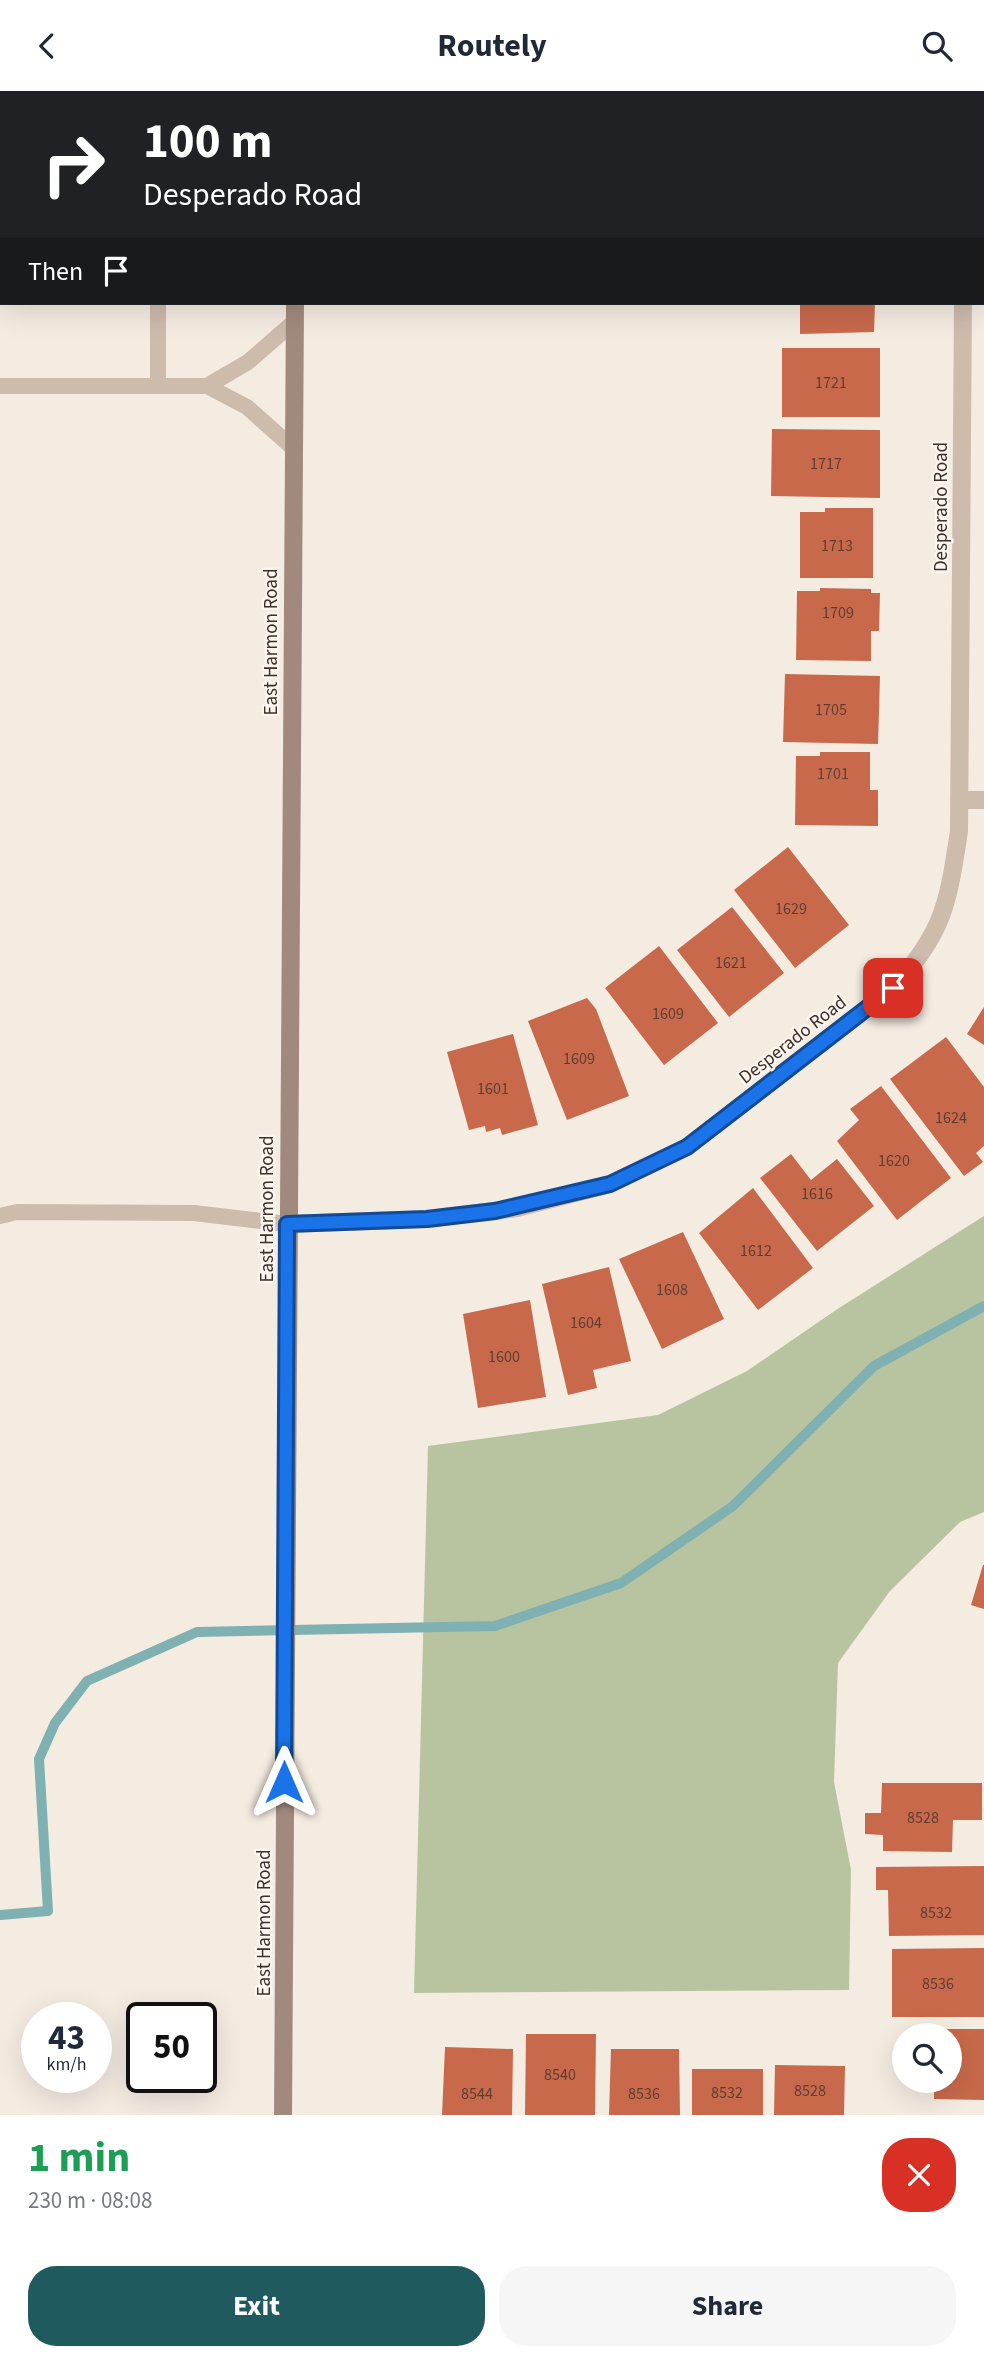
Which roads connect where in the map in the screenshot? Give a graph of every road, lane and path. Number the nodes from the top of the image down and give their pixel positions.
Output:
1 (158, 305) edge
2 (295, 305) edge
3 (963, 305) edge
4 (295, 321) junction
5 (158, 385) junction
6 (0, 386) edge
7 (207, 386) junction
8 (293, 448) junction
9 (959, 800) junction
10 (984, 800) edge
11 (0, 1216) edge
12 (287, 1224) junction
13 (283, 2115) edge

1 - 5 lane
2 - 4 main road, East Harmon Road
3 - 9 street, Desperado Road
4 - 7 lane
4 - 8 main road, East Harmon Road
5 - 6 lane
5 - 7 lane
7 - 8 lane
8 - 12 main road, East Harmon Road
9 - 10 street
9 - 12 street, Desperado Road
11 - 12 lane
12 - 13 main road, East Harmon Road

